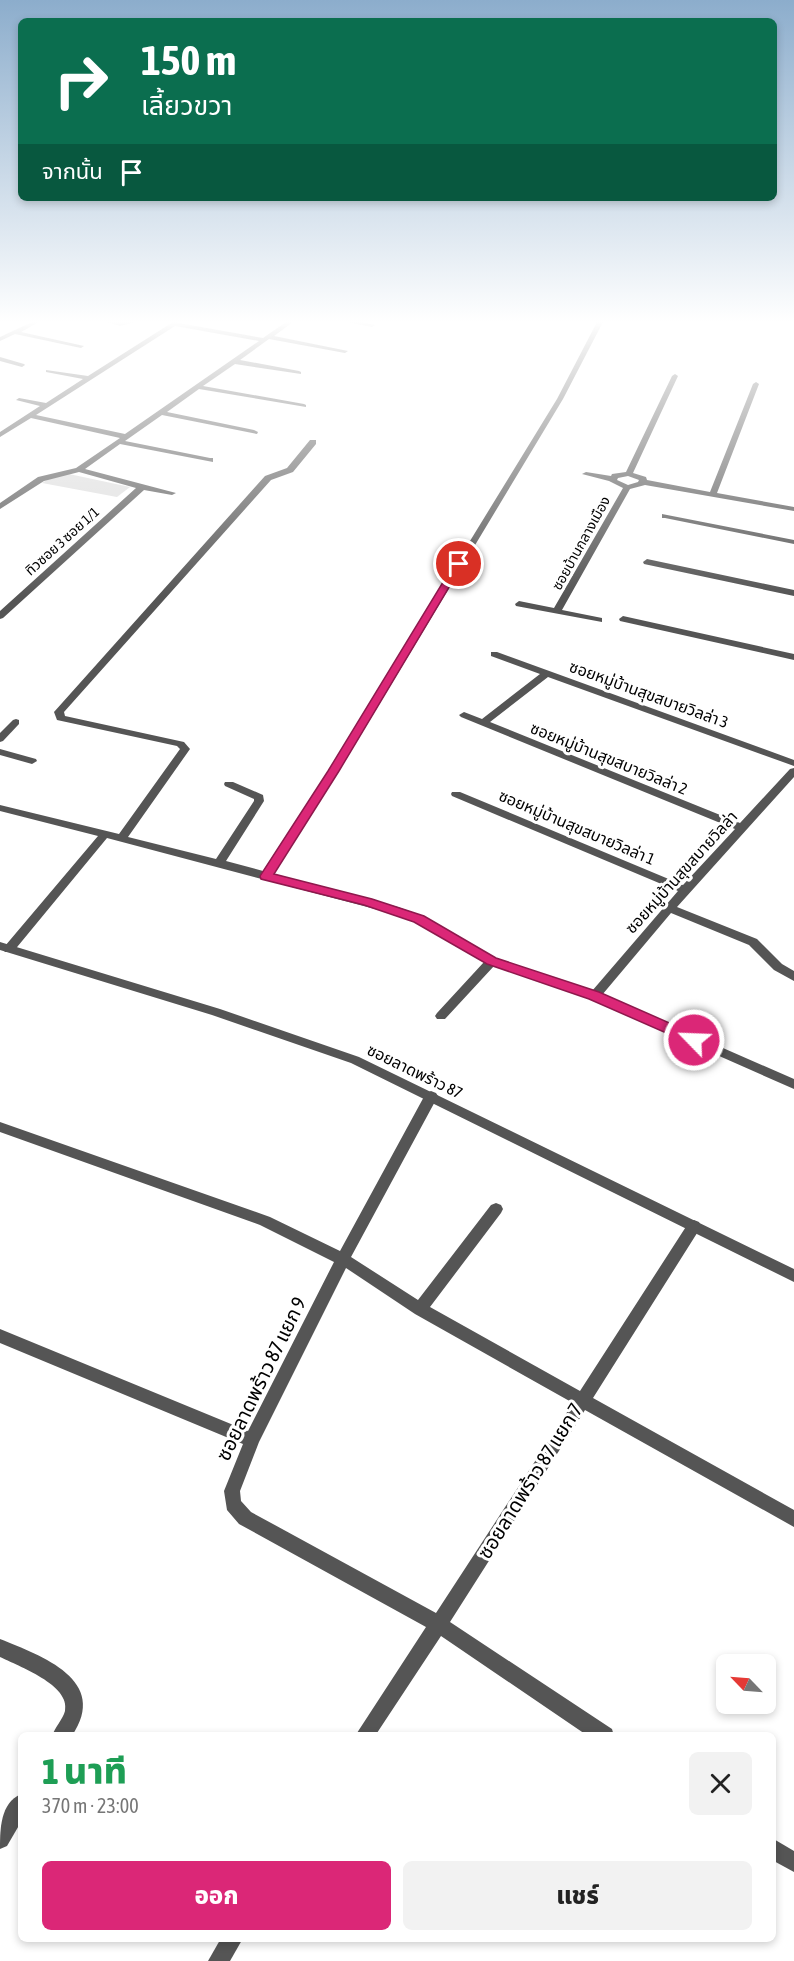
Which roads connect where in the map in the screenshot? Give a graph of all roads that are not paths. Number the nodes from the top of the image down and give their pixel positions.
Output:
1 (162, 413) edge
2 (34, 414) edge
3 (164, 414) edge
4 (551, 414) edge
5 (657, 414) edge
6 (744, 414) edge
7 (30, 416) junction
8 (2, 432) edge
9 (254, 432) dead end
10 (124, 440) junction
11 (313, 442) dead end
12 (210, 460) dead end
13 (79, 470) junction
14 (586, 474) dead end
15 (629, 474) junction
16 (613, 479) junction
17 (644, 482) junction
18 (142, 487) junction
19 (627, 488) junction
20 (172, 493) dead end
21 (712, 494) junction
22 (0, 507) edge
23 (794, 509) edge
24 (665, 516) dead end
25 (794, 542) edge
26 (647, 562) dead end
27 (794, 593) edge
28 (519, 604) dead end
29 (557, 611) junction
30 (0, 616) edge
31 (623, 619) dead end
32 (599, 620) dead end
33 (494, 654) dead end
34 (794, 657) edge
35 (547, 673) junction
36 (464, 715) dead end
37 (16, 722) dead end
38 (483, 723) junction
39 (0, 739) edge
40 (0, 752) edge
41 (33, 761) dead end
42 (794, 763) edge
43 (794, 771) edge
44 (229, 784) dead end
45 (456, 794) dead end
46 (0, 808) edge
47 (743, 828) junction
48 (104, 835) junction
49 (121, 839) junction
50 (219, 863) junction
51 (266, 876) junction
52 (685, 890) junction
53 (669, 908) junction
54 (4, 947) edge
55 (492, 961) junction
56 (794, 977) edge
57 (594, 996) junction
58 (441, 1016) dead end
59 (794, 1084) edge
60 (431, 1096) junction
61 (0, 1127) edge
62 (496, 1209) dead end
63 (694, 1226) junction
64 (343, 1259) junction
65 (794, 1276) edge
66 (420, 1309) junction
67 (0, 1336) edge
68 (582, 1398) junction
69 (252, 1440) junction
70 (794, 1519) edge
71 (437, 1623) junction
72 (0, 1648) edge
73 (63, 1732) edge
74 (367, 1732) edge
75 (598, 1732) edge
76 (18, 1809) edge
77 (0, 1839) edge
78 (776, 1851) edge
79 (794, 1862) edge
80 (231, 1942) edge
81 (218, 1961) edge

1 - 10 street
2 - 7 street
3 - 9 street
4 - 51 street
5 - 15 street
6 - 21 street
7 - 8 street
7 - 10 street
10 - 12 street
10 - 13 street
11 - 49 street
13 - 18 street
13 - 22 street
14 - 16 street, ซอยบ้านกลางเมือง
15 - 16 street, ซอยบ้านกลางเมือง
15 - 17 street, ซอยบ้านกลางเมือง
16 - 19 street, ซอยบ้านกลางเมือง
17 - 19 street, ซอยบ้านกลางเมือง
17 - 21 street, ซอยบ้านกลางเมือง
18 - 20 street
18 - 30 street, ทิวซอย 3 ซอย 1/1
19 - 29 street, ซอยบ้านกลางเมือง
21 - 23 street, ซอยบ้านกลางเมือง
24 - 25 street
26 - 27 street
28 - 29 street, ซอยบ้านกลางเมือง
29 - 32 street, ซอยบ้านกลางเมือง
31 - 34 street
33 - 35 street, ซอยหมู่บ้านสุขสบายวิลล่า 3
35 - 38 street
35 - 42 street, ซอยหมู่บ้านสุขสบายวิลล่า 3
36 - 38 street, ซอยหมู่บ้านสุขสบายวิลล่า 2
37 - 39 street
38 - 47 street, ซอยหมู่บ้านสุขสบายวิลล่า 2
40 - 41 street
43 - 47 street, ซอยหมู่บ้านสุขสบายวิลล่า
44 - 50 street
45 - 52 street, ซอยหมู่บ้านสุขสบายวิลล่า 1
46 - 48 street
47 - 52 street, ซอยหมู่บ้านสุขสบายวิลล่า
48 - 49 street
48 - 54 street
49 - 50 street
50 - 51 street
51 - 55 street
52 - 53 street, ซอยหมู่บ้านสุขสบายวิลล่า
53 - 56 street
53 - 57 street, ซอยหมู่บ้านสุขสบายวิลล่า
54 - 60 street, ซอยลาดพร้าว 87
55 - 57 street
55 - 58 street
57 - 59 street
60 - 63 street, ซอยลาดพร้าว 87
60 - 64 street, ซอยลาดพร้าว 87 แยก 9
61 - 64 street
62 - 66 street
63 - 65 street, ซอยลาดพร้าว 87
63 - 68 street, ซอยลาดพร้าว 87 แยก 7
64 - 66 street
64 - 69 street, ซอยลาดพร้าว 87 แยก 9
66 - 68 street
67 - 69 street
68 - 70 street
68 - 71 street, ซอยลาดพร้าว 87 แยก 7
69 - 71 street, ซอยลาดพร้าว 87 แยก 9
71 - 74 street, ซอยลาดพร้าว 87 แยก 7
71 - 75 street, ซอยลาดพร้าว 87 แยก 9
72 - 73 street
76 - 77 street
78 - 79 street
80 - 81 street

